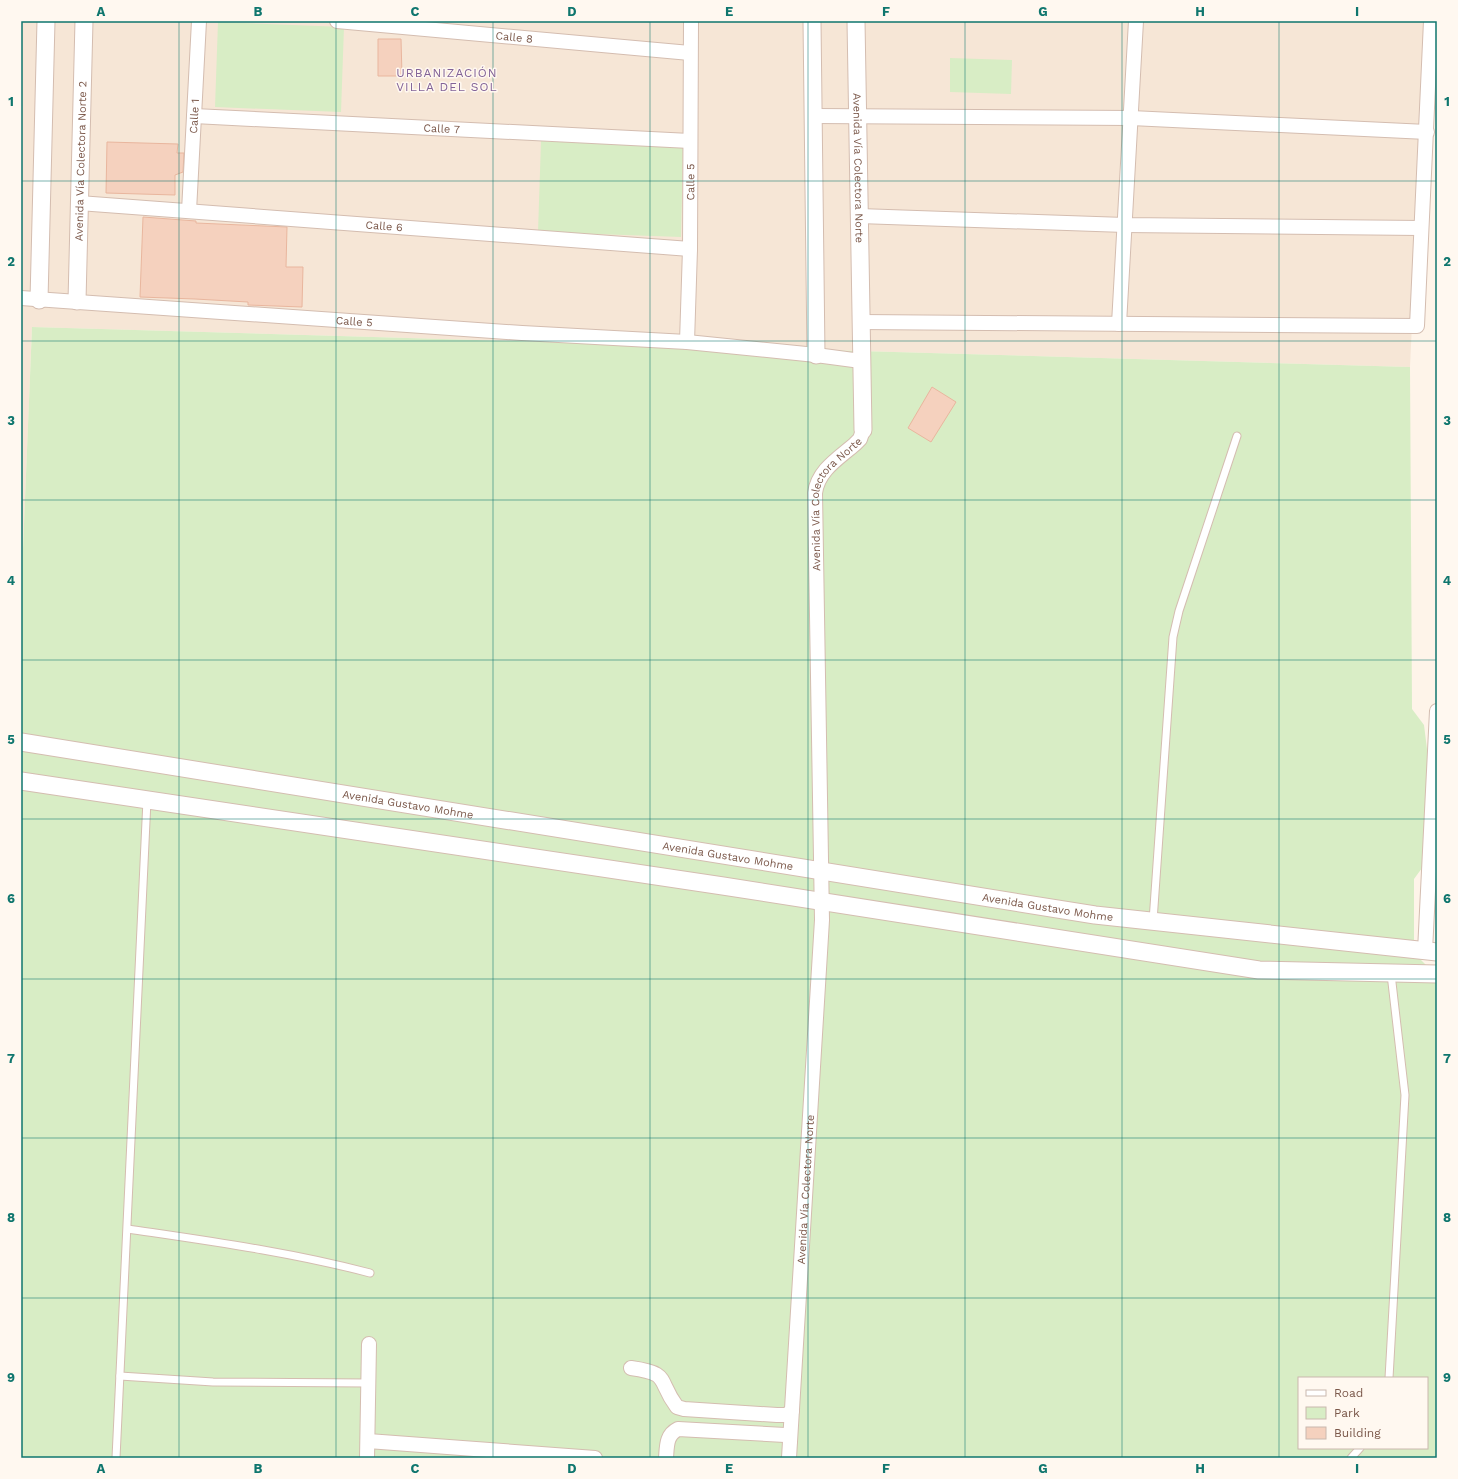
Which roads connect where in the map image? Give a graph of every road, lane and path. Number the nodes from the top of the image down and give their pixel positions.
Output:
1 (46, 21) edge
2 (84, 21) edge
3 (199, 21) edge
4 (337, 21) edge
5 (690, 21) edge
6 (812, 21) edge
7 (856, 21) edge
8 (1136, 21) edge
9 (1432, 21) edge
10 (690, 53) junction
11 (194, 116) junction
12 (815, 116) junction
13 (856, 117) junction
14 (1131, 118) junction
15 (1427, 132) junction
16 (690, 141) junction
17 (79, 203) junction
18 (189, 211) junction
19 (859, 216) junction
20 (1125, 225) junction
21 (1421, 228) junction
22 (690, 249) junction
23 (21, 298) edge
24 (39, 300) junction
25 (77, 301) junction
26 (860, 322) junction
27 (1119, 324) junction
28 (687, 342) junction
29 (816, 355) junction
30 (861, 361) junction
31 (863, 430) joint
32 (1237, 436) dead end
33 (1437, 711) edge
34 (21, 742) edge
35 (21, 781) edge
36 (148, 800) junction
37 (822, 871) junction
38 (823, 901) junction
39 (1153, 921) junction
40 (1431, 952) edge
41 (1390, 973) junction
42 (1437, 974) edge
43 (128, 1229) junction
44 (370, 1273) dead end
45 (369, 1344) dead end
46 (631, 1368) dead end
47 (120, 1376) junction
48 (1389, 1377) edge
49 (368, 1383) junction
50 (792, 1411) junction
51 (368, 1441) junction
52 (790, 1441) junction
53 (1359, 1449) edge
54 (559, 1457) edge
55 (116, 1458) edge
56 (367, 1458) edge
57 (595, 1458) edge
58 (666, 1458) edge
59 (789, 1458) edge
60 (1351, 1458) edge

1 - 24 street
2 - 17 street, Avenida Vía Colectora Norte 2
3 - 11 street, Calle 1
4 - 10 street, Calle 8
5 - 10 street, Calle 5
6 - 12 street
7 - 13 street, Avenida Vía Colectora Norte
8 - 14 street
9 - 15 street
10 - 16 street, Calle 5
11 - 16 street, Calle 7
11 - 18 street, Calle 1
12 - 13 street
12 - 29 street
13 - 14 street
13 - 19 street, Avenida Vía Colectora Norte
14 - 15 street
14 - 20 street
15 - 21 street
16 - 22 street, Calle 5
17 - 18 street, Calle 6
17 - 25 street, Avenida Vía Colectora Norte 2
18 - 22 street, Calle 6
19 - 20 street
19 - 26 street, Avenida Vía Colectora Norte
20 - 21 street
20 - 27 street
21 - 27 street
22 - 28 street, Calle 5
23 - 24 street, Calle 5
24 - 25 street, Calle 5
25 - 28 street, Calle 5
26 - 27 street
26 - 30 street, Avenida Vía Colectora Norte
28 - 29 street, Calle 5
29 - 30 street, Calle 5
30 - 31 street, Avenida Vía Colectora Norte
31 - 37 street, Avenida Vía Colectora Norte
32 - 39 lane
33 - 40 street
34 - 37 street, Avenida Gustavo Mohme
35 - 36 street
36 - 38 street
36 - 43 lane
37 - 38 street, Avenida Vía Colectora Norte
37 - 39 street, Avenida Gustavo Mohme
38 - 41 street
38 - 50 street, Avenida Vía Colectora Norte
39 - 40 street, Avenida Gustavo Mohme
41 - 42 street
41 - 48 lane
43 - 44 lane
43 - 47 lane
45 - 49 street
46 - 50 street
47 - 49 lane
47 - 55 lane
49 - 51 street
50 - 52 street, Avenida Vía Colectora Norte
51 - 54 street
51 - 56 street
52 - 58 street
52 - 59 street, Avenida Vía Colectora Norte
53 - 60 lane
54 - 57 street

